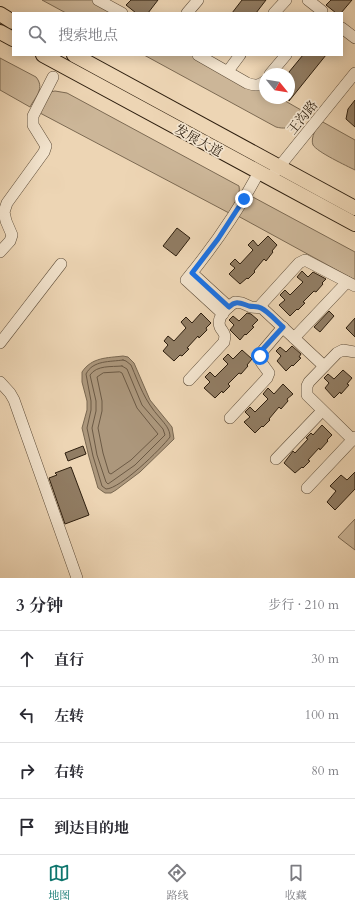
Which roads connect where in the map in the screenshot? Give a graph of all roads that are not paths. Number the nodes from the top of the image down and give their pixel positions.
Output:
1 (98, 0) edge
2 (198, 0) edge
3 (286, 0) edge
4 (308, 0) edge
5 (118, 7) edge
6 (188, 12) edge
7 (275, 12) edge
8 (322, 12) edge
9 (0, 14) edge
10 (12, 21) edge
11 (343, 29) edge
12 (0, 32) edge
13 (12, 38) edge
14 (355, 38) edge
15 (45, 56) edge
16 (76, 56) edge
17 (200, 56) edge
18 (239, 56) edge
19 (285, 56) edge
20 (275, 68) edge
21 (228, 71) junction
22 (355, 73) edge
23 (53, 77) dead end
24 (259, 84) edge
25 (279, 167) junction
26 (264, 175) junction
27 (355, 208) edge
28 (355, 224) edge
29 (0, 252) edge
30 (61, 264) dead end
31 (351, 284) edge
32 (259, 307) junction
33 (226, 311) junction
34 (283, 327) junction
35 (294, 338) junction
36 (0, 342) edge
37 (355, 352) edge
38 (324, 366) junction
39 (189, 380) dead end
40 (0, 382) edge
41 (322, 411) junction
42 (230, 418) dead end
43 (354, 439) edge
44 (276, 459) dead end
45 (307, 488) dead end
46 (77, 578) edge

1 - 5 street
2 - 6 street
3 - 7 street
4 - 8 street
9 - 10 main road
11 - 14 street
12 - 13 main road
15 - 26 main road, 发展大道
16 - 25 main road, 发展大道
17 - 21 street
18 - 21 street
19 - 20 street
21 - 24 street
22 - 25 street, 王沟路
23 - 29 street
25 - 26 street, 王沟路
25 - 27 main road, 发展大道
26 - 28 main road, 发展大道
26 - 33 street, 王沟路
30 - 36 street
31 - 32 street
31 - 35 street
32 - 33 street
32 - 34 street
33 - 39 street
34 - 35 street
34 - 42 street
35 - 38 street
37 - 38 street
38 - 41 street
40 - 46 street
41 - 43 street
41 - 44 street
43 - 45 street

